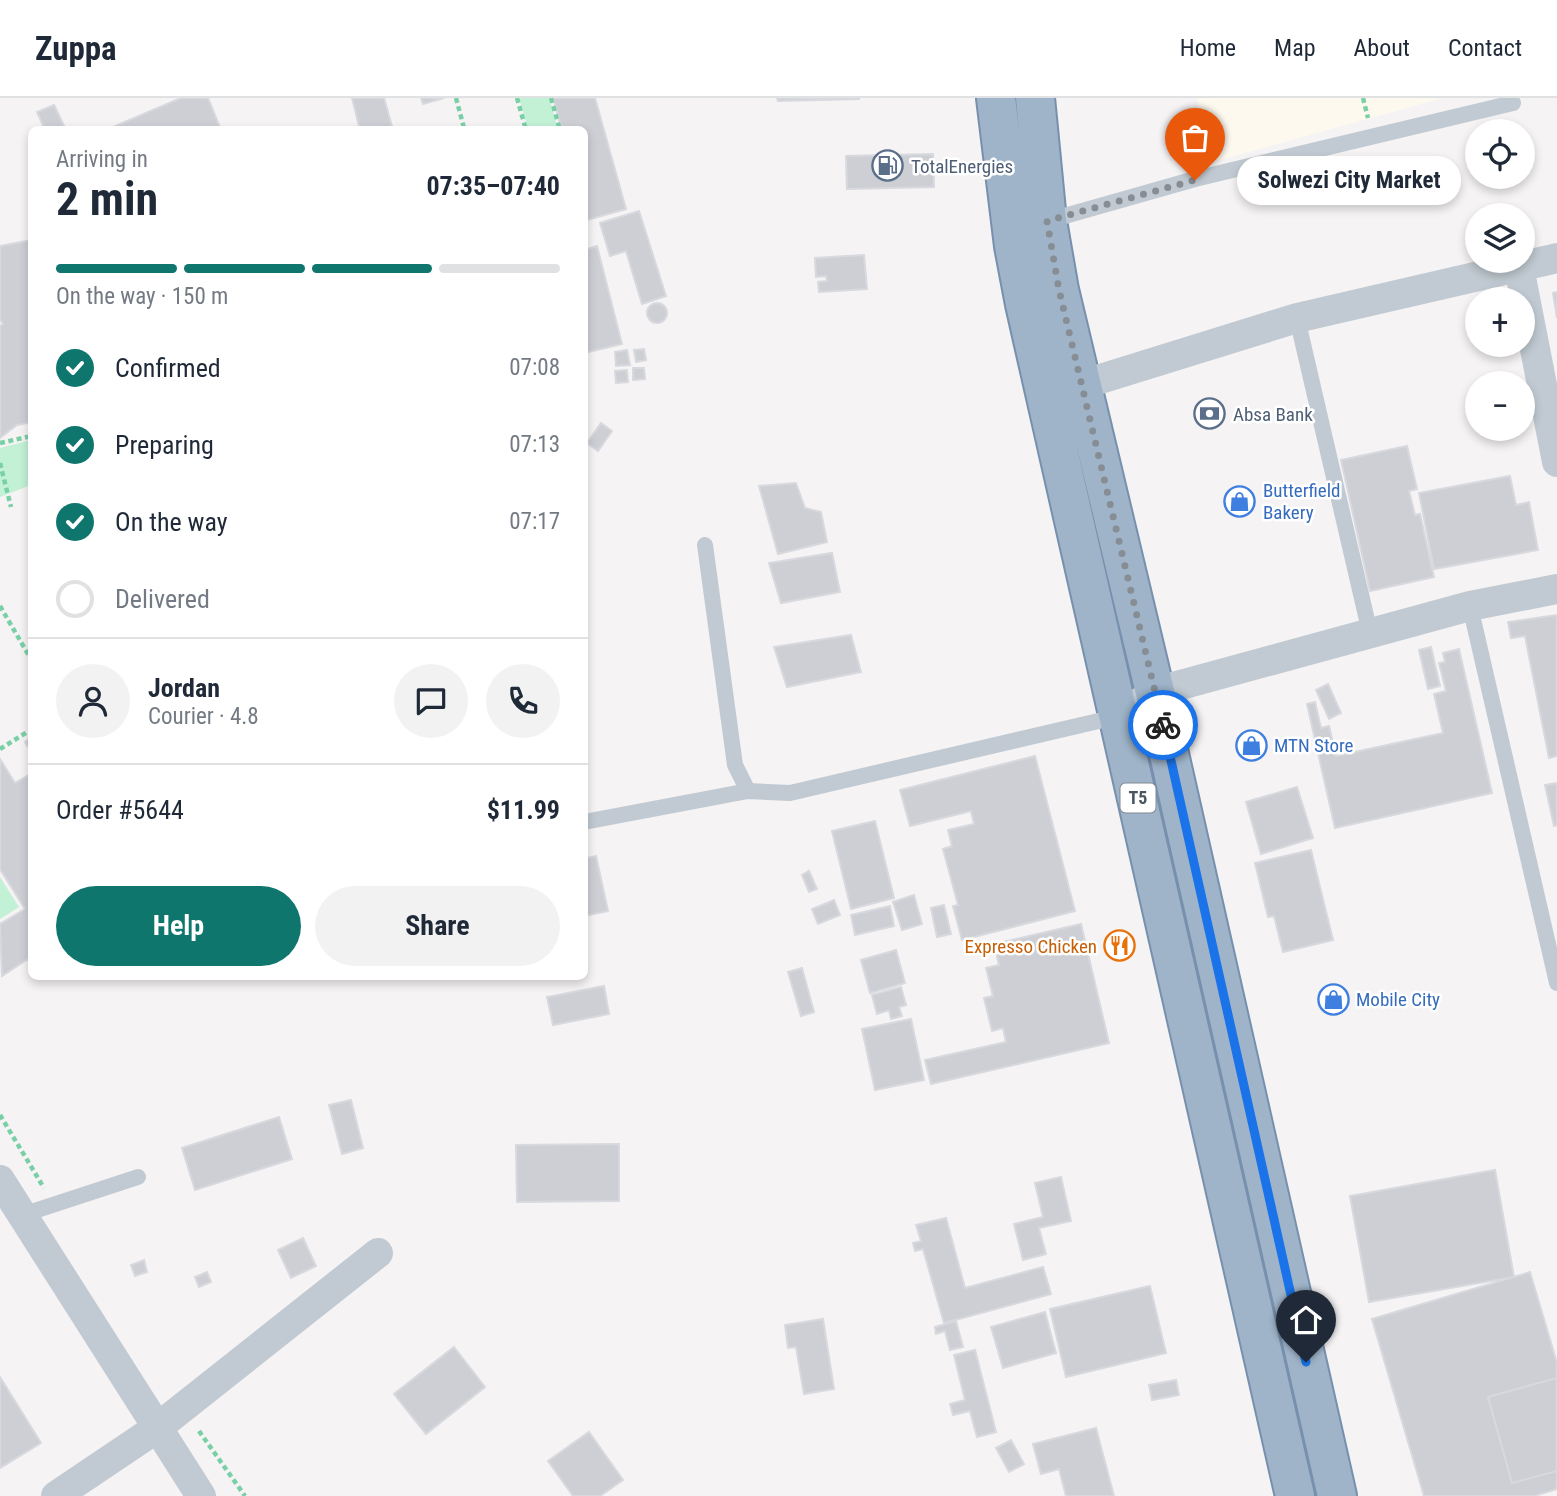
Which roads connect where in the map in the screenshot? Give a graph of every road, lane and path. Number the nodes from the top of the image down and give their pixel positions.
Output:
1 (456, 98) edge
2 (517, 98) edge
3 (551, 98) edge
4 (996, 98) edge
5 (1035, 98) edge
6 (1513, 103) dead end
7 (463, 126) edge
8 (525, 126) edge
9 (559, 126) edge
10 (1047, 221) junction
11 (1557, 258) edge
12 (1535, 263) edge
13 (1493, 273) edge
14 (1520, 273) edge
15 (1297, 318) junction
16 (1081, 385) junction
17 (28, 437) edge
18 (0, 443) edge
19 (1557, 462) edge
20 (0, 463) edge
21 (11, 507) dead end
22 (705, 545) dead end
23 (1557, 589) edge
24 (0, 606) edge
25 (1470, 606) junction
26 (1370, 634) junction
27 (28, 654) edge
28 (1156, 692) junction
29 (1120, 716) junction
30 (28, 732) edge
31 (0, 749) edge
32 (748, 791) junction
33 (588, 821) edge
34 (1557, 983) edge
35 (138, 1177) dead end
36 (0, 1180) edge
37 (22, 1214) junction
38 (378, 1253) dead end
39 (157, 1428) junction
40 (56, 1496) edge
41 (201, 1496) edge
42 (1295, 1496) edge
43 (1337, 1496) edge

1 - 7 path
2 - 8 path
3 - 9 path
4 - 29 highway, T5
5 - 10 highway, T5
6 - 10 lane
10 - 16 highway, T5
11 - 12 street
13 - 15 street
14 - 19 street
15 - 16 street
15 - 26 lane
16 - 28 highway, T5
17 - 18 path
20 - 21 path
22 - 32 lane
23 - 25 street
24 - 27 path
25 - 26 street
25 - 34 lane
26 - 28 street
28 - 29 street
28 - 43 highway, T5
29 - 32 lane
29 - 42 highway, T5
30 - 31 path
32 - 33 lane
35 - 37 lane
36 - 37 street
37 - 39 street
38 - 39 street
39 - 40 street
39 - 41 street

